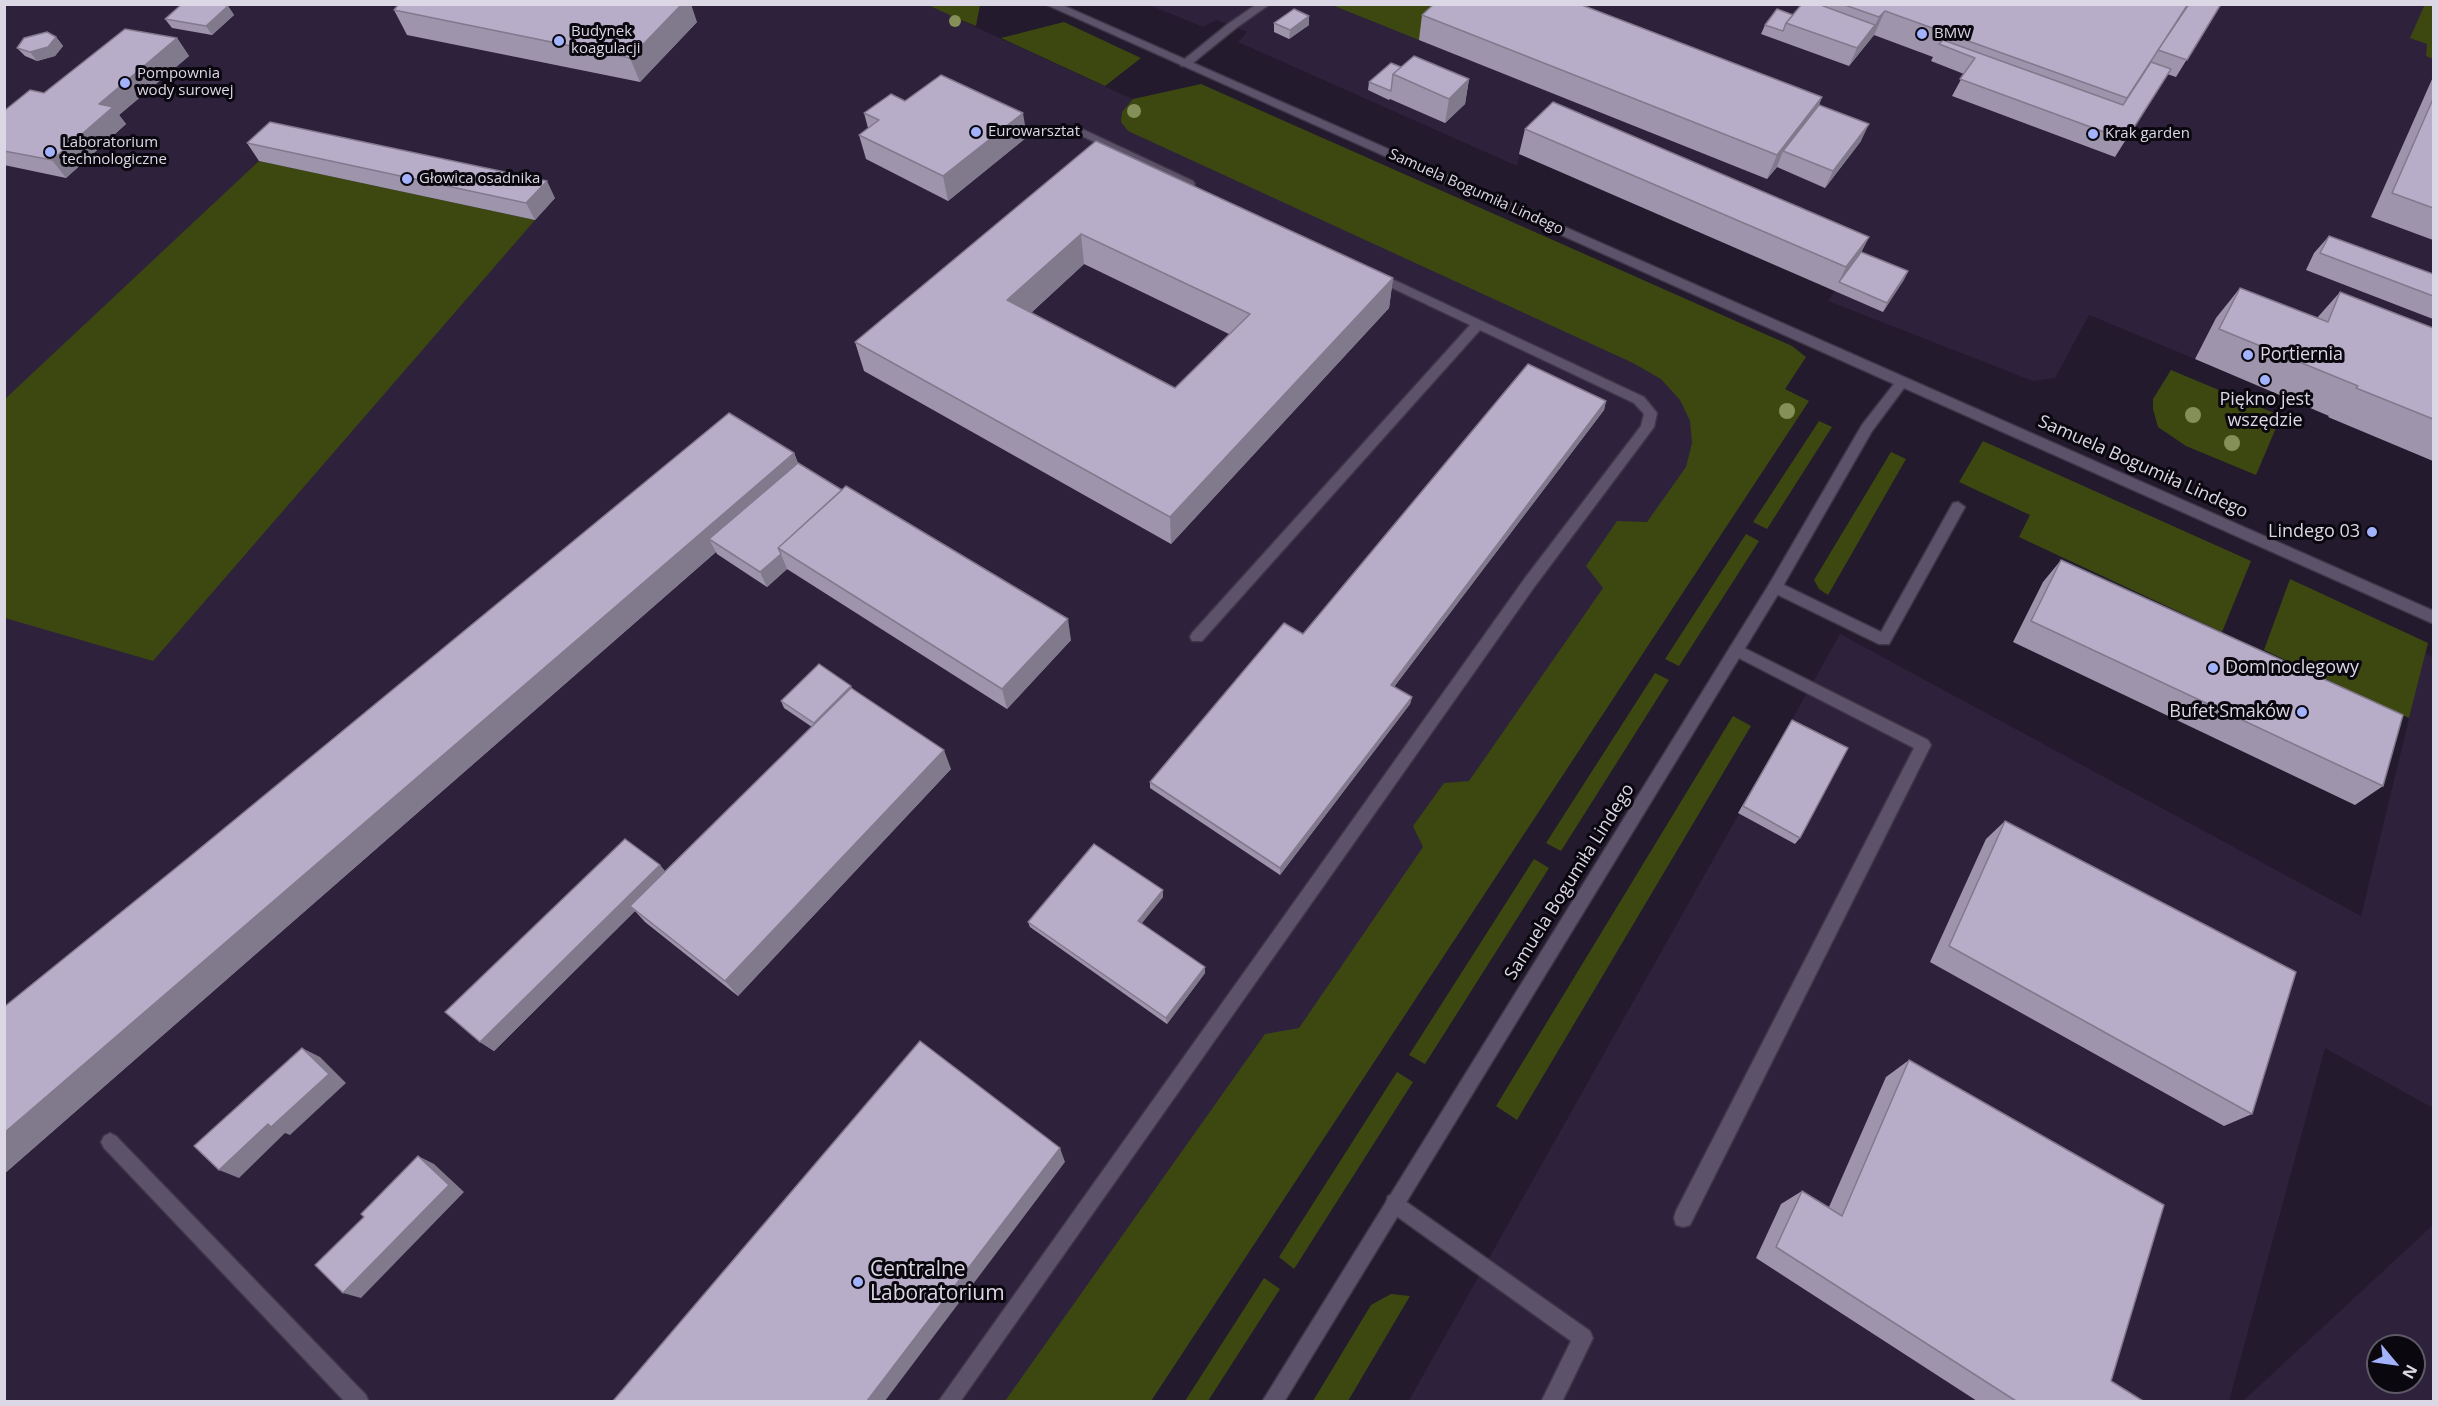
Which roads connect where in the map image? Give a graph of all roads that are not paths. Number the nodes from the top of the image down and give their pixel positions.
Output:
1 (1050, 4) edge
2 (1265, 4) edge
3 (1185, 64) junction
4 (1080, 131) dead end
5 (1198, 189) edge
6 (1359, 267) edge
7 (1478, 324) junction
8 (1901, 383) junction
9 (1958, 507) dead end
10 (1775, 587) junction
11 (2433, 618) edge
12 (1197, 637) dead end
13 (1736, 650) junction
14 (110, 1142) dead end
15 (1395, 1203) junction
16 (1683, 1218) dead end
17 (359, 1401) edge
18 (948, 1401) edge
19 (1272, 1401) edge
20 (1551, 1401) edge

1 - 3 street, Samuela Bogumiła Lindego
2 - 3 street
3 - 8 street, Samuela Bogumiła Lindego
4 - 5 street
6 - 7 street
7 - 12 street
7 - 18 street
8 - 10 street, Samuela Bogumiła Lindego
8 - 11 street, Samuela Bogumiła Lindego
9 - 10 street
10 - 13 street, Samuela Bogumiła Lindego
13 - 15 street, Samuela Bogumiła Lindego
13 - 16 street
14 - 17 street
15 - 19 street, Samuela Bogumiła Lindego
15 - 20 street

